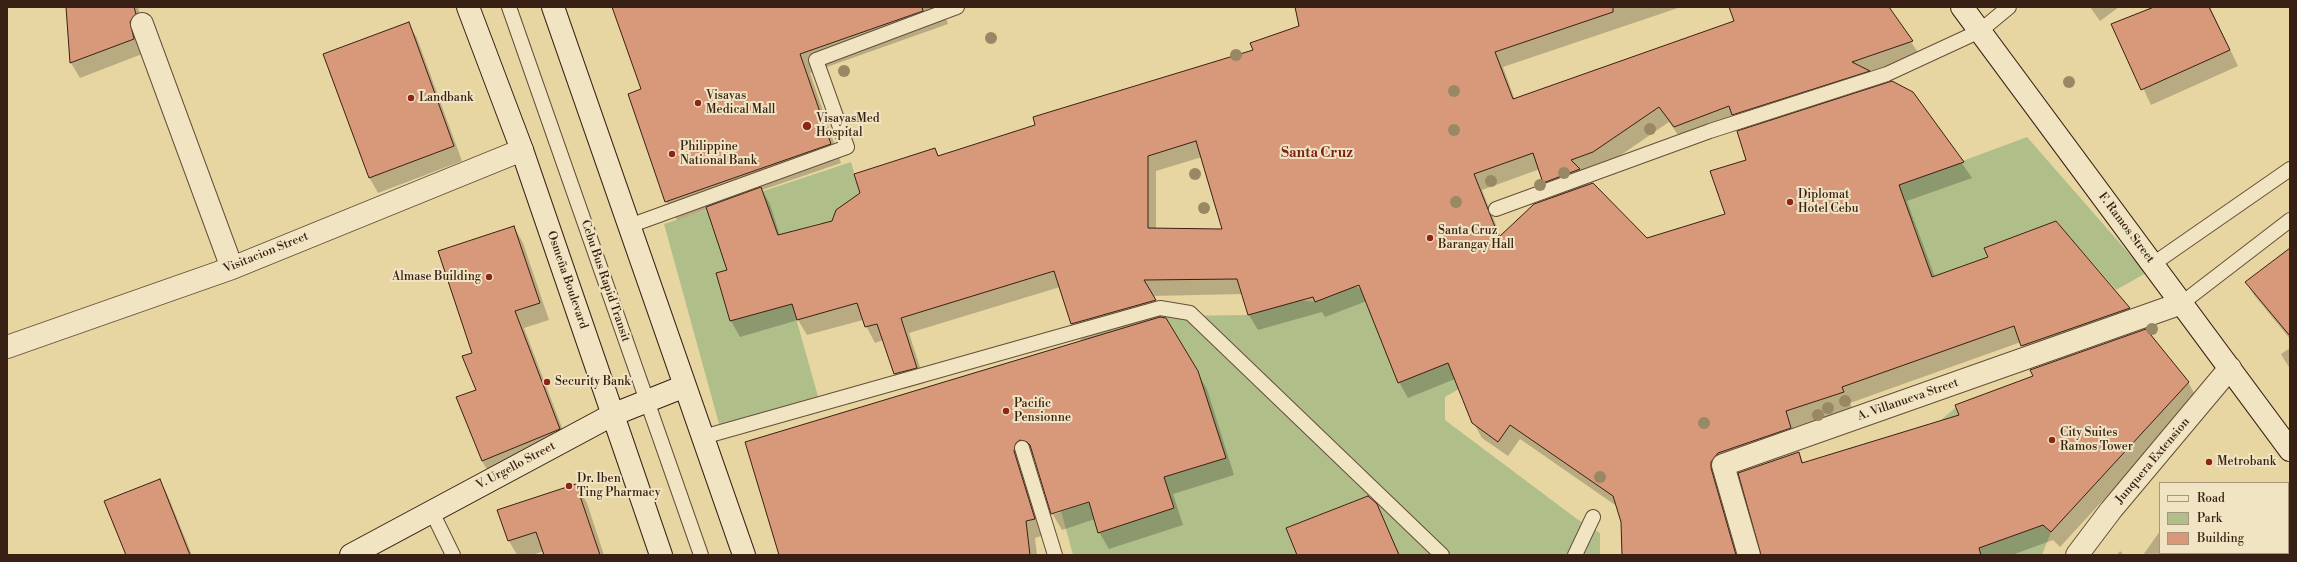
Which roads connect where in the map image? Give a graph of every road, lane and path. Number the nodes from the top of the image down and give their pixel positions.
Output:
1 (468, 7) edge
2 (509, 7) edge
3 (553, 7) edge
4 (957, 7) edge
5 (1962, 7) edge
6 (2010, 7) edge
7 (142, 24) dead end
8 (1980, 31) junction
9 (522, 150) junction
10 (2290, 169) edge
11 (1496, 209) dead end
12 (2290, 220) edge
13 (629, 226) junction
14 (2153, 264) junction
15 (232, 268) junction
16 (2182, 303) junction
17 (7, 347) edge
18 (2230, 368) junction
19 (685, 386) junction
20 (647, 401) junction
21 (612, 415) junction
22 (703, 437) junction
23 (1022, 448) dead end
24 (2290, 450) edge
25 (432, 512) junction
26 (1593, 517) dead end
27 (351, 555) edge
28 (453, 555) edge
29 (661, 555) edge
30 (701, 555) edge
31 (744, 555) edge
32 (1055, 555) edge
33 (1442, 555) edge
34 (1575, 555) edge
35 (1749, 555) edge
36 (2077, 555) edge

1 - 9 street, Osmeña Boulevard
2 - 20 lane, Cebu Bus Rapid Transit
3 - 13 street
4 - 13 lane
5 - 8 street, F. Ramos Street
6 - 8 lane
7 - 15 street
8 - 11 lane
8 - 14 street, F. Ramos Street
9 - 15 street, Visitacion Street
9 - 21 street, Osmeña Boulevard
10 - 14 lane
12 - 16 lane
13 - 19 street
14 - 16 street, F. Ramos Street
15 - 17 street, Visitacion Street
16 - 18 street, F. Ramos Street
16 - 35 street, A. Villanueva Street
18 - 24 street, F. Ramos Street
18 - 36 street, Junquera Extension
19 - 20 street, V. Urgello Street
19 - 22 street
20 - 21 street, V. Urgello Street
20 - 30 lane, Cebu Bus Rapid Transit
21 - 25 street, V. Urgello Street
21 - 29 street, Osmeña Boulevard
22 - 31 street
22 - 33 lane
23 - 32 lane
25 - 27 street, V. Urgello Street
25 - 28 lane
26 - 34 lane

